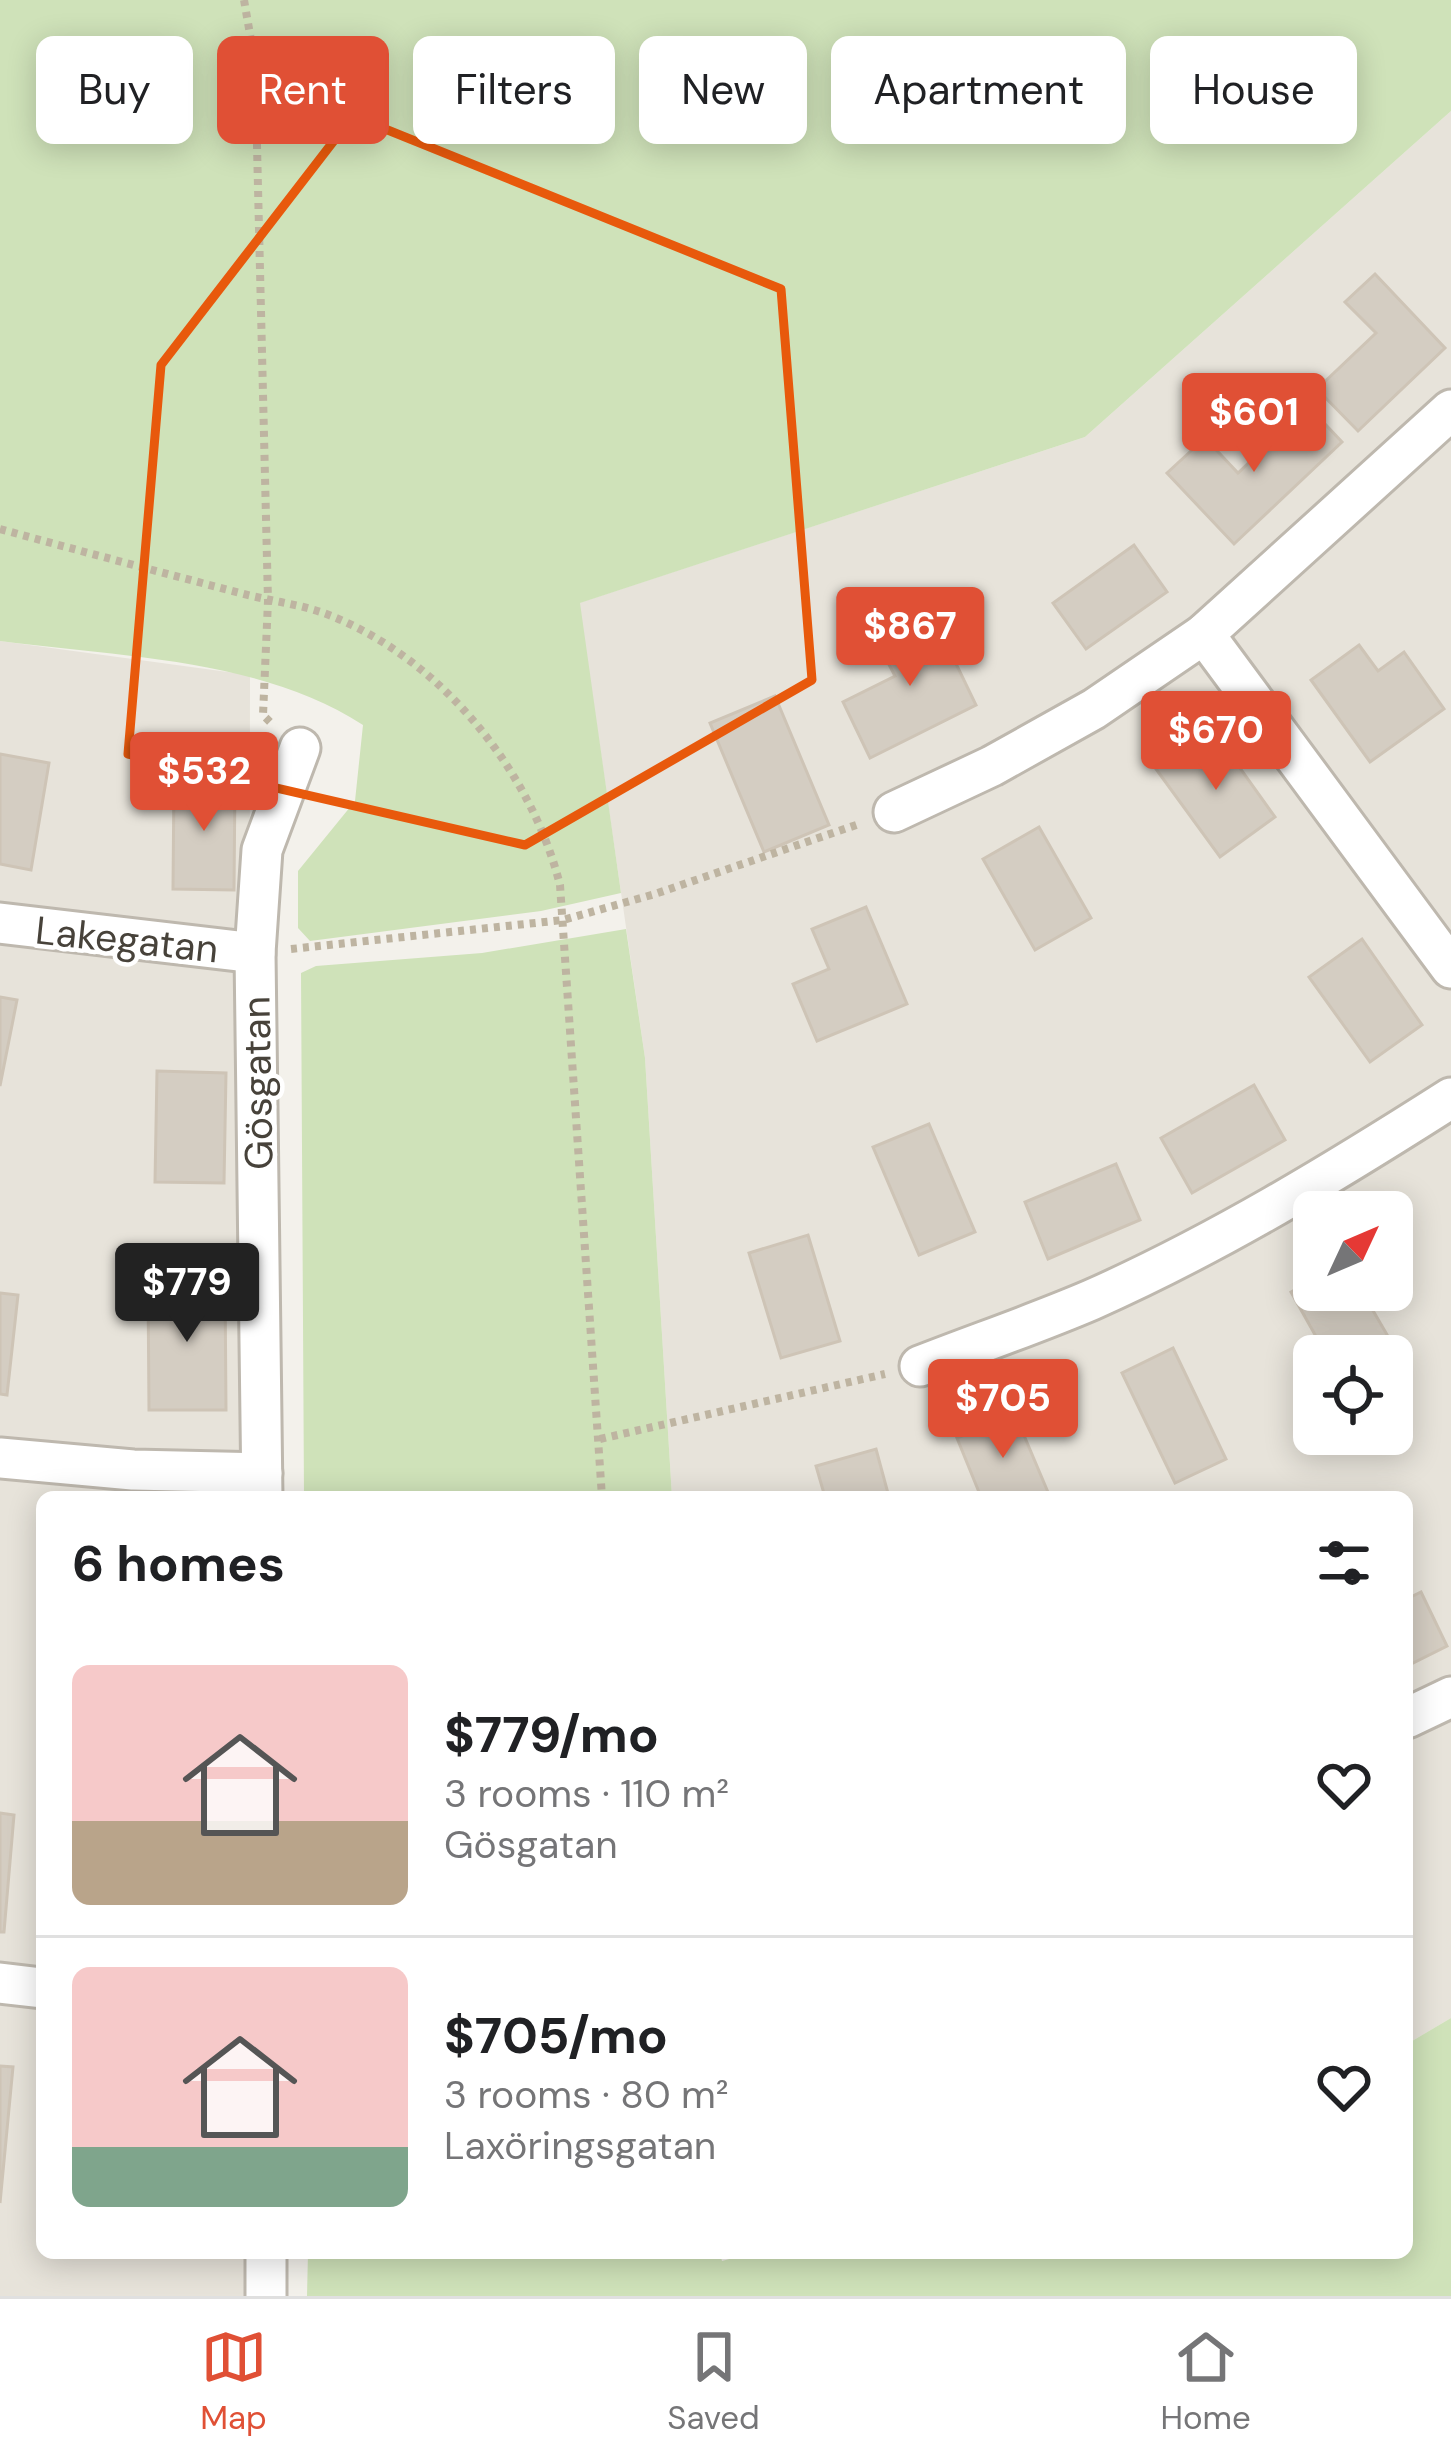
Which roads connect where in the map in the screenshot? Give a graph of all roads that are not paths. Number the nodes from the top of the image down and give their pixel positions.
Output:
1 (1451, 410) edge
2 (1204, 634) junction
3 (300, 748) road end
4 (895, 812) road end
5 (0, 923) edge
6 (255, 953) junction
7 (1451, 968) edge
8 (1451, 1098) edge
9 (920, 1366) road end
10 (0, 1457) edge
11 (262, 1485) edge
12 (1451, 1697) edge
13 (1413, 1715) edge
14 (0, 1983) edge
15 (36, 1987) edge
16 (266, 2259) edge
17 (266, 2296) edge

1 - 2 street
2 - 4 street
2 - 7 street
3 - 6 street, Gösgatan
5 - 6 street, Lakegatan
6 - 11 street, Gösgatan
8 - 9 street
10 - 11 street
12 - 13 street
14 - 15 street
16 - 17 street

